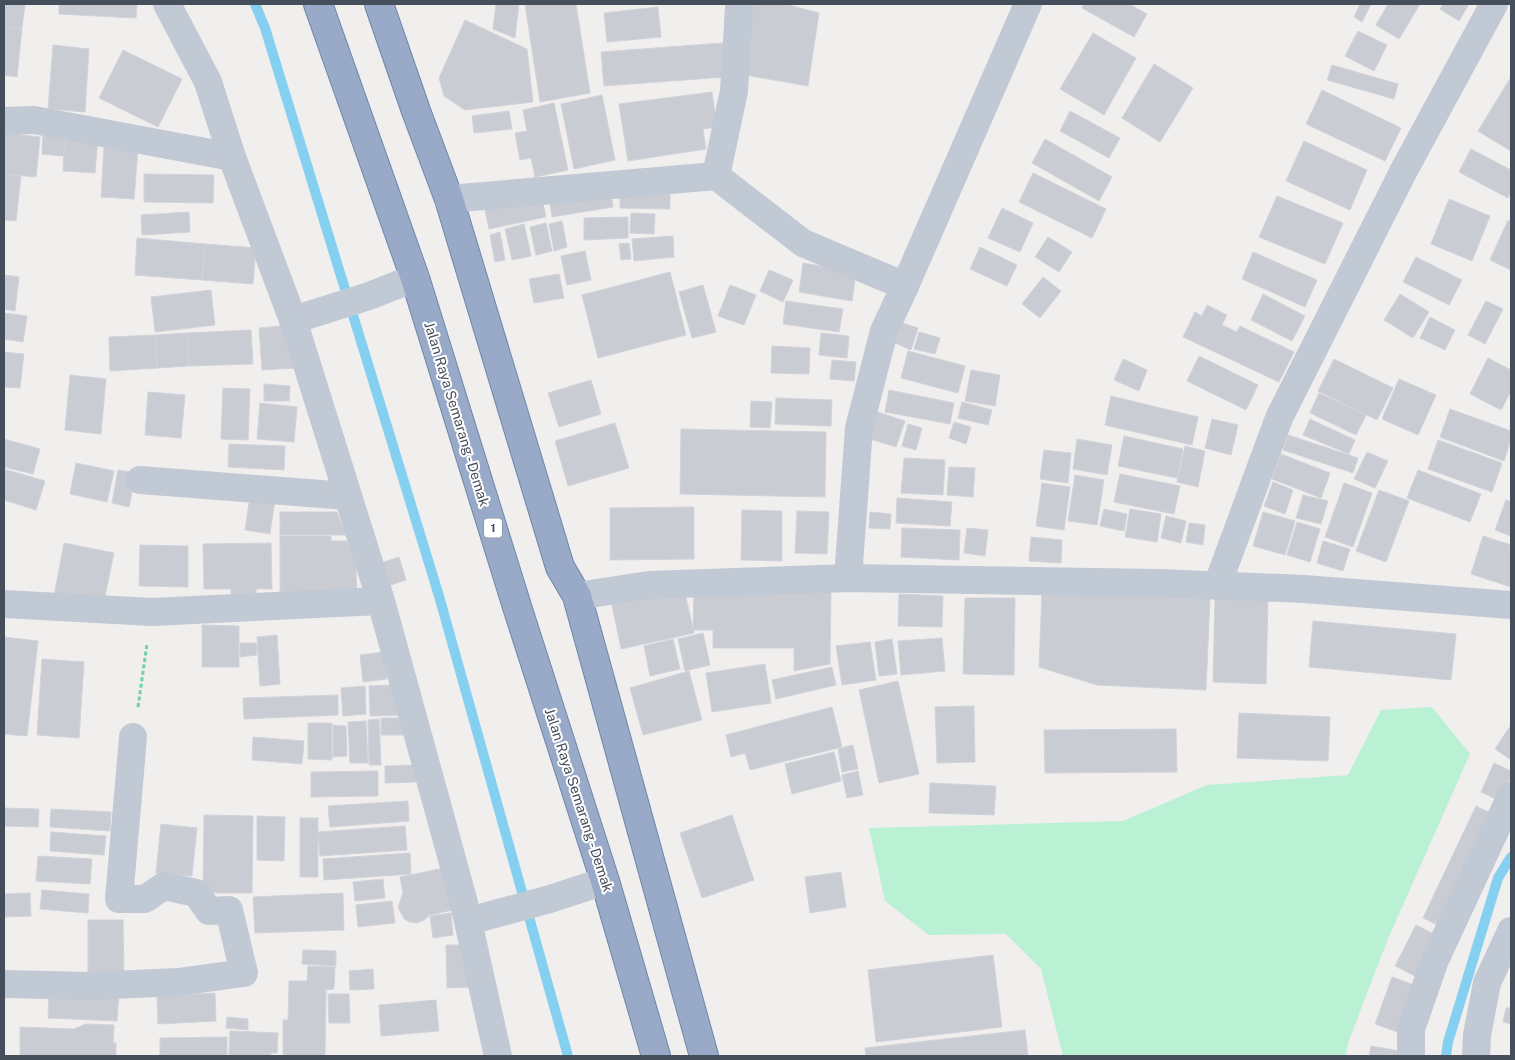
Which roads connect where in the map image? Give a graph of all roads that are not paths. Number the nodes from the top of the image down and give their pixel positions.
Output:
1 (167, 4) edge
2 (318, 4) edge
3 (380, 4) edge
4 (1028, 4) edge
5 (1494, 4) edge
6 (739, 7) dead end
7 (4, 121) edge
8 (232, 157) junction
9 (716, 176) junction
10 (449, 199) junction
11 (416, 278) junction
12 (905, 286) junction
13 (304, 316) junction
14 (140, 480) dead end
15 (347, 496) junction
16 (848, 578) junction
17 (1217, 586) junction
18 (576, 596) junction
19 (381, 601) junction
20 (4, 604) edge
21 (1511, 605) edge
22 (133, 737) road end
23 (1511, 796) edge
24 (605, 881) junction
25 (469, 921) junction
26 (1511, 931) edge
27 (4, 984) edge
28 (498, 1056) edge
29 (656, 1056) edge
30 (704, 1056) edge
31 (1411, 1056) edge
32 (1476, 1056) edge

1 - 8 street
2 - 11 highway, Jalan Raya Semarang - Demak / 1
3 - 10 highway
4 - 12 street
5 - 17 street
6 - 9 street
7 - 8 street
8 - 13 street
9 - 10 street
9 - 12 street
10 - 18 highway
11 - 13 street
11 - 24 highway, Jalan Raya Semarang - Demak / 1
12 - 16 street
13 - 15 street
14 - 15 street
15 - 19 street
16 - 17 street
16 - 18 street
17 - 21 street
18 - 30 highway
19 - 20 street
19 - 25 street
22 - 27 street
23 - 31 street
24 - 25 street
24 - 29 highway, Jalan Raya Semarang - Demak / 1
25 - 28 street
26 - 32 street

